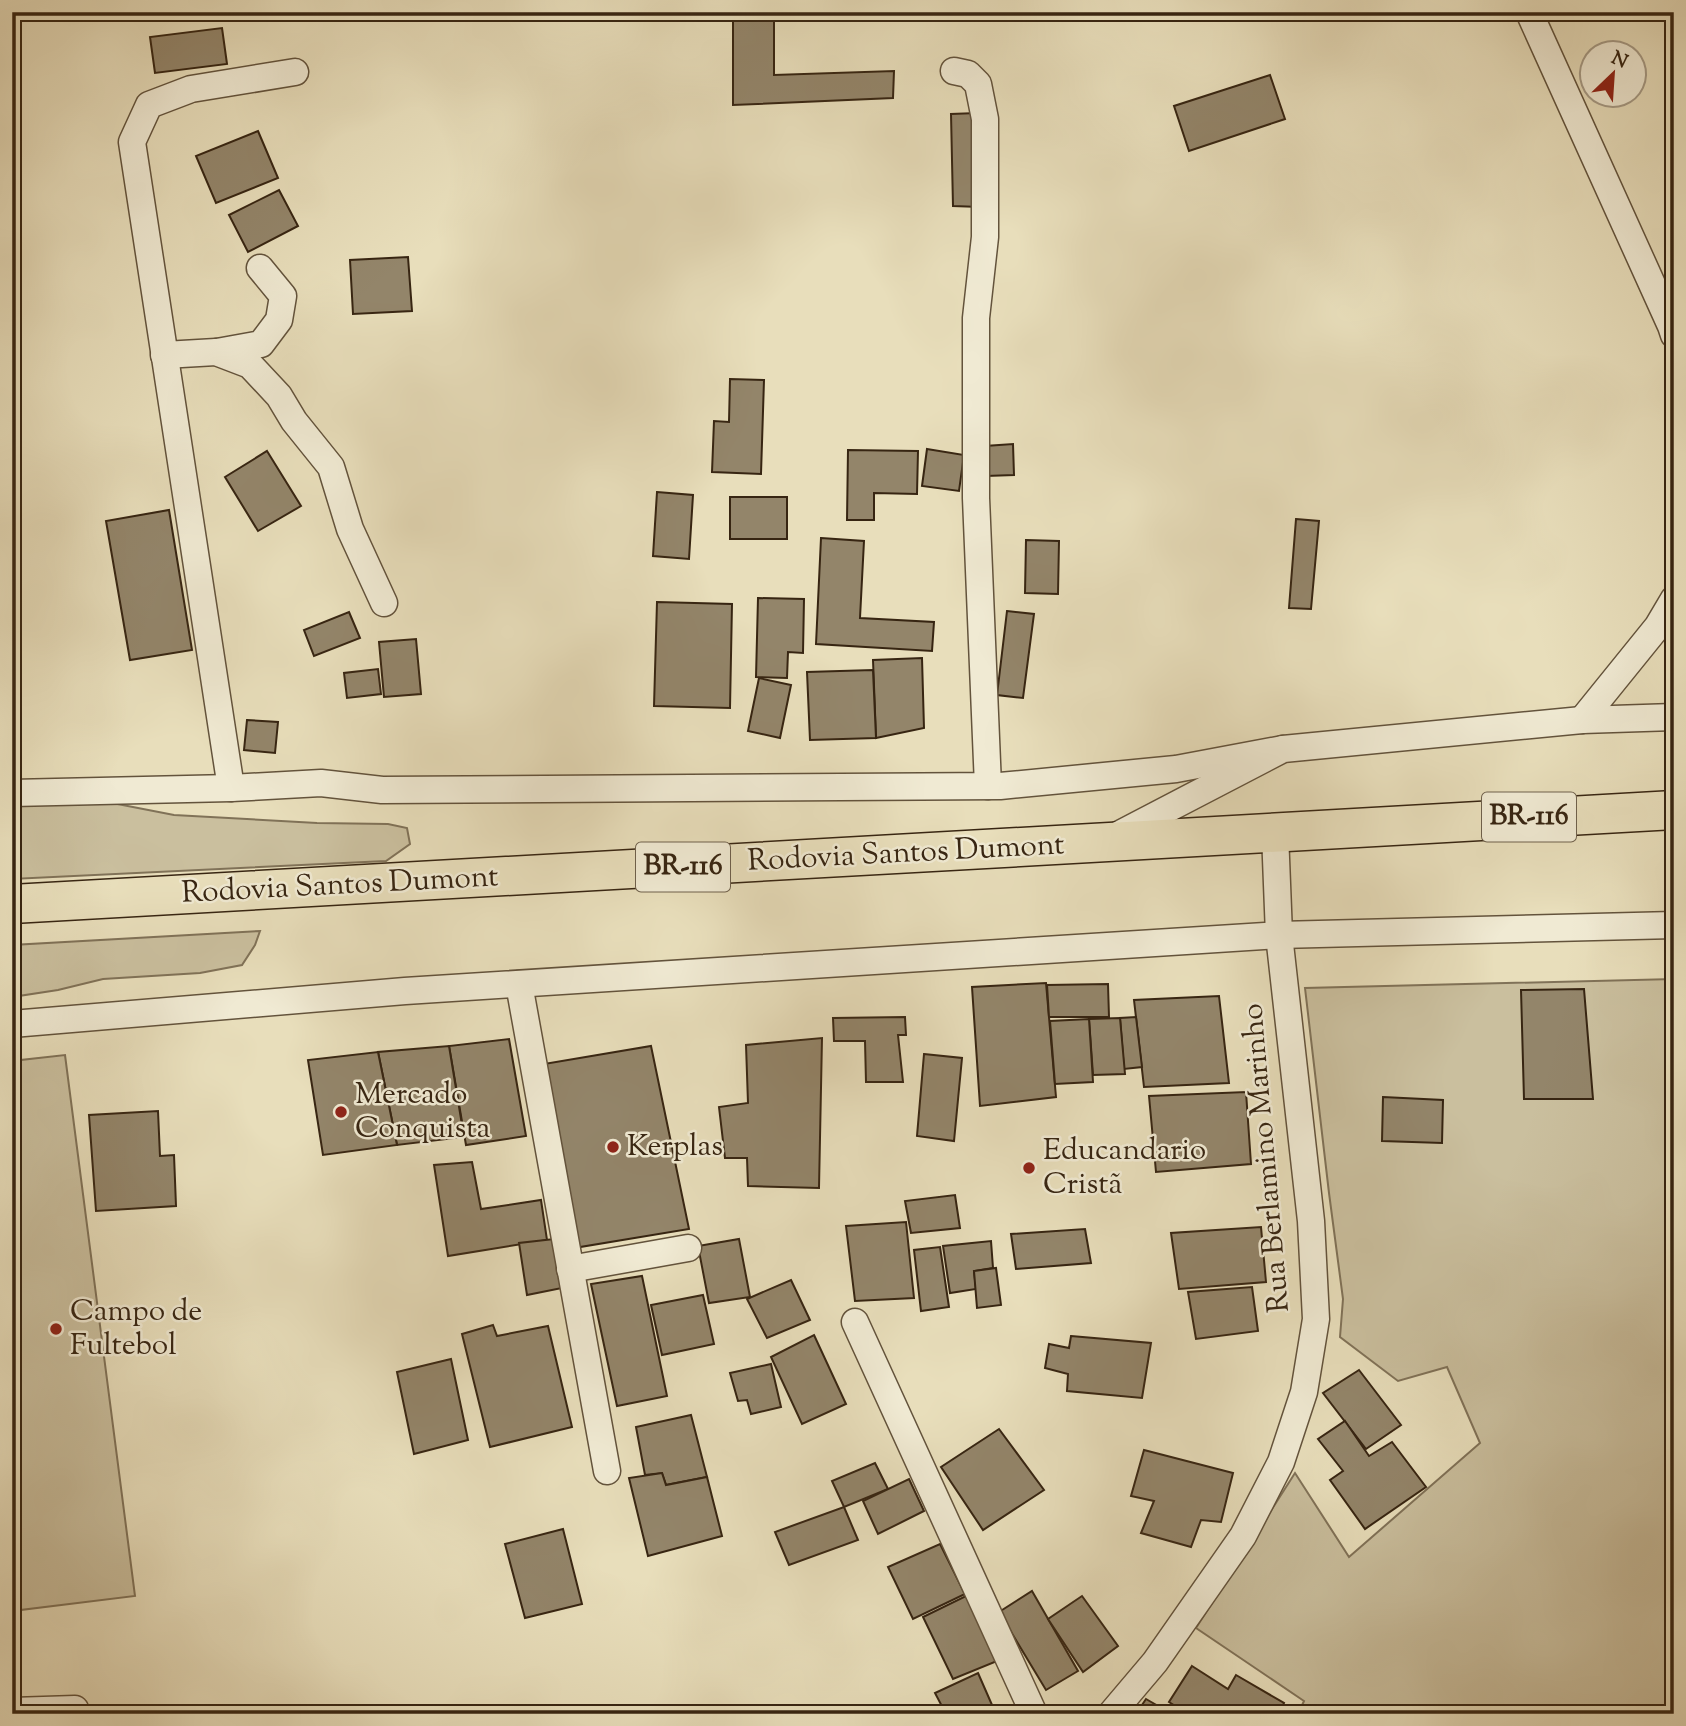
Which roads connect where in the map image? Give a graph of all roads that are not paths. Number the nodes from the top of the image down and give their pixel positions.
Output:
1 (1529, 12) edge
2 (954, 71) dead end
3 (295, 72) dead end
4 (260, 268) dead end
5 (1674, 335) edge
6 (216, 352) junction
7 (164, 355) junction
8 (1674, 598) edge
9 (384, 603) dead end
10 (1674, 717) edge
11 (1582, 720) junction
12 (1283, 749) junction
13 (988, 786) junction
14 (231, 788) junction
15 (12, 793) edge
16 (1674, 810) edge
17 (1275, 833) junction
18 (1104, 842) junction
19 (12, 904) edge
20 (1674, 925) edge
21 (1279, 935) junction
22 (519, 984) junction
23 (12, 1024) edge
24 (688, 1248) dead end
25 (570, 1269) junction
26 (855, 1322) dead end
27 (607, 1471) dead end
28 (75, 1709) dead end
29 (12, 1711) edge
30 (1034, 1714) edge
31 (1111, 1714) edge

1 - 5 street
2 - 13 street
3 - 7 street
4 - 6 street
6 - 7 street
6 - 9 street
7 - 14 street
8 - 11 street
10 - 11 street
11 - 12 street
12 - 13 street
12 - 18 street
13 - 14 street
14 - 15 street
16 - 17 highway, Rodovia Santos Dumont / BR-116
17 - 18 highway, Rodovia Santos Dumont / BR-116
17 - 21 street, Rua Berlamino Marinho
18 - 19 highway, Rodovia Santos Dumont / BR-116
20 - 21 street
21 - 22 street
21 - 31 street, Rua Berlamino Marinho
22 - 23 street
22 - 25 street
24 - 25 street
25 - 27 street
26 - 30 street
28 - 29 street

